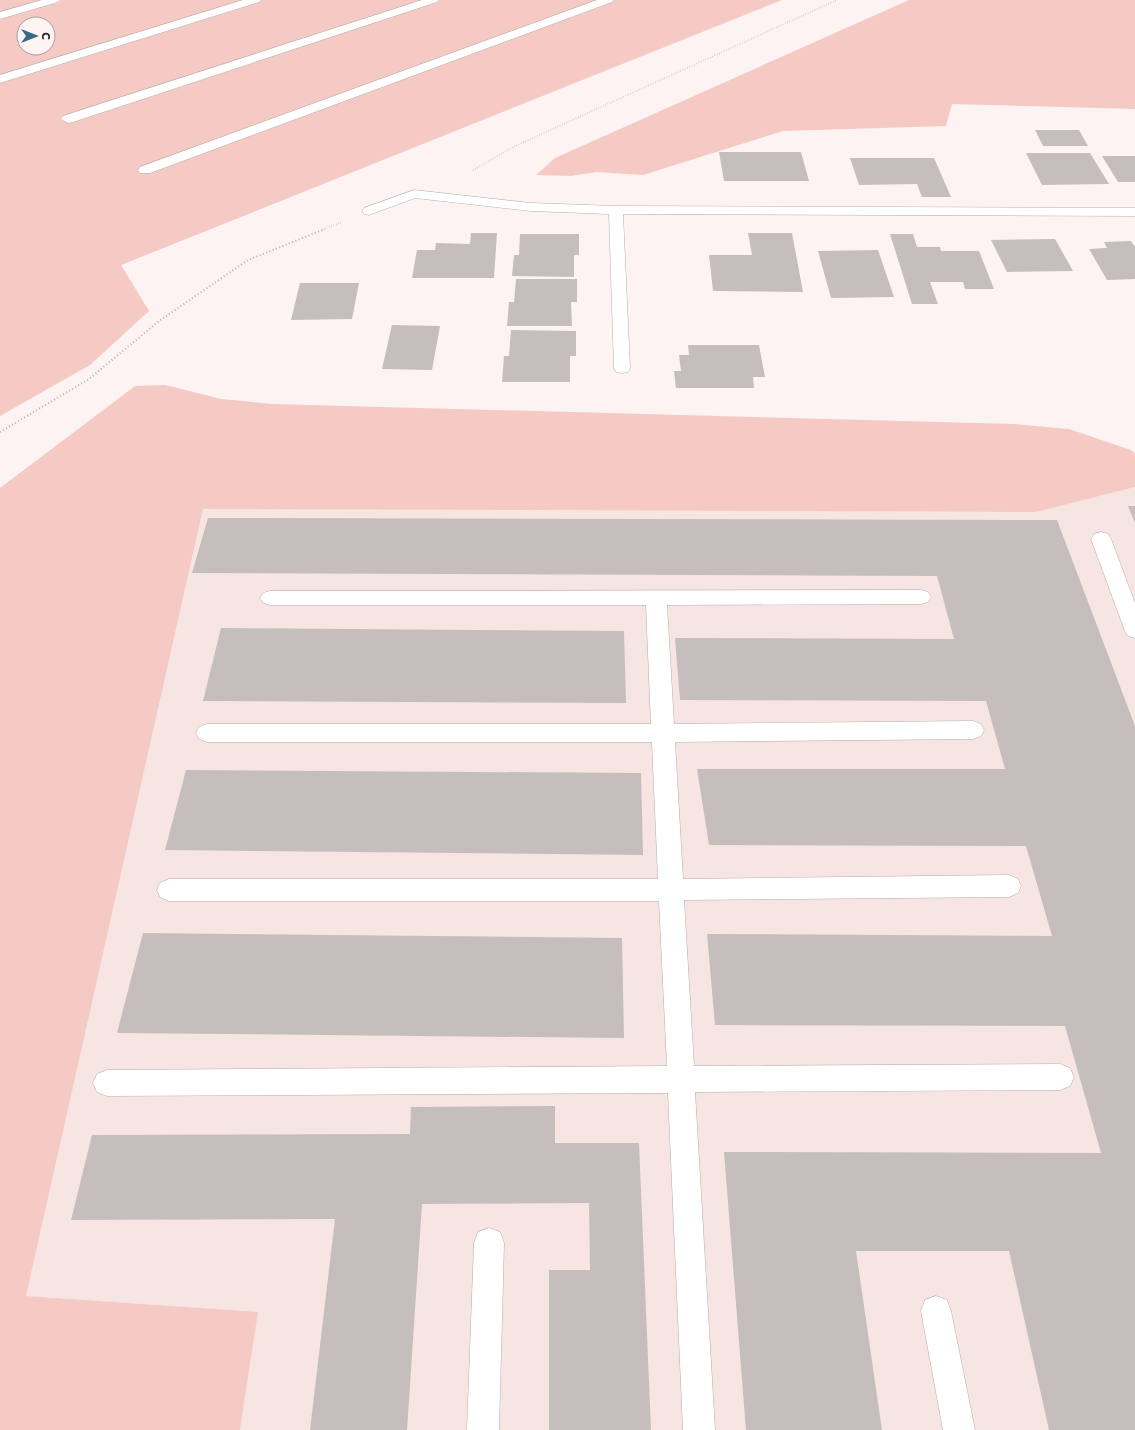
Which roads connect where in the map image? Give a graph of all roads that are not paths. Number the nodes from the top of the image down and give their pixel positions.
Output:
1 (54, 0) edge
2 (255, 0) edge
3 (433, 0) edge
4 (608, 0) edge
5 (0, 16) edge
6 (0, 79) edge
7 (68, 119) dead end
8 (145, 170) dead end
9 (616, 210) junction
10 (369, 211) road end
11 (1135, 212) edge
12 (622, 368) dead end
13 (1101, 539) dead end
14 (921, 597) dead end
15 (270, 598) dead end
16 (656, 598) junction
17 (1135, 631) edge
18 (973, 730) dead end
19 (207, 733) dead end
20 (664, 733) junction
21 (1009, 886) dead end
22 (169, 890) dead end
23 (671, 890) junction
24 (1060, 1076) dead end
25 (681, 1079) junction
26 (107, 1082) dead end
27 (489, 1243) dead end
28 (936, 1311) dead end
29 (483, 1430) edge
30 (699, 1430) edge
31 (959, 1430) edge

1 - 5 lane
2 - 6 lane
3 - 7 lane
4 - 8 lane
9 - 10 lane
9 - 11 lane
9 - 12 lane
13 - 17 lane
14 - 16 lane
15 - 16 lane
16 - 20 lane
18 - 20 lane
19 - 20 lane
20 - 23 lane
21 - 23 lane
22 - 23 lane
23 - 25 lane
24 - 25 lane
25 - 26 lane
25 - 30 lane
27 - 29 lane
28 - 31 lane

